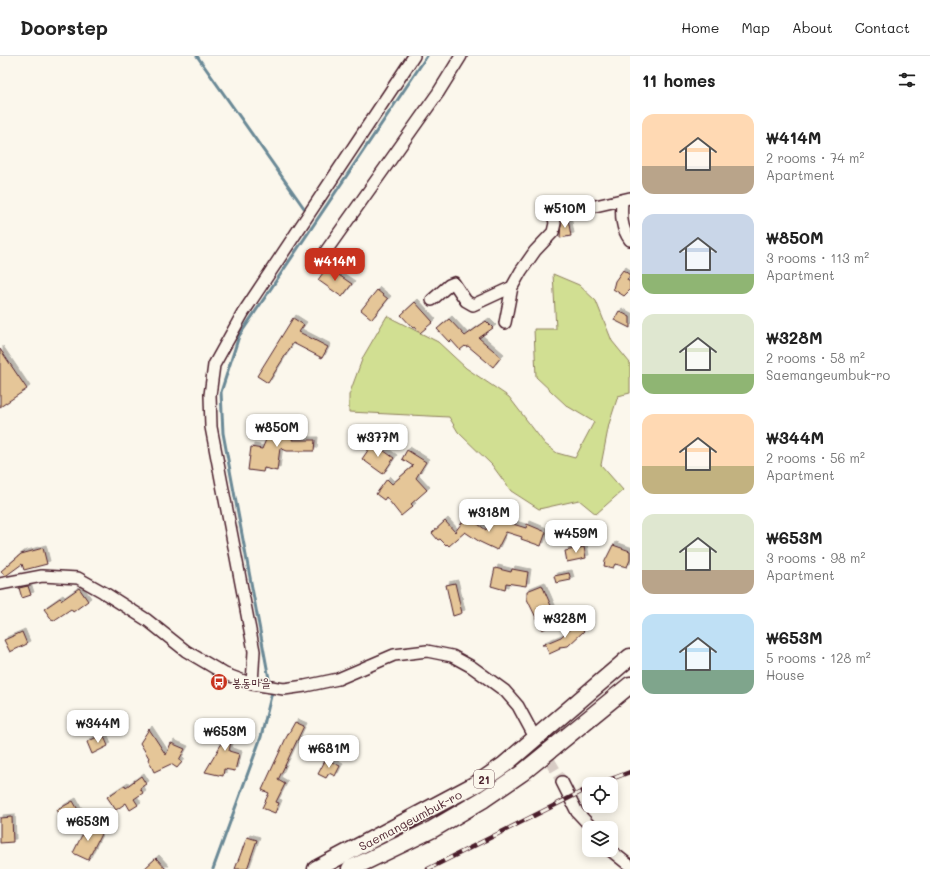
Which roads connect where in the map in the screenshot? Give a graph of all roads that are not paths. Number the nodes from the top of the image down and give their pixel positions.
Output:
1 (414, 56) edge
2 (461, 56) edge
3 (626, 200) edge
4 (630, 240) edge
5 (326, 251) dead end
6 (512, 287) junction
7 (432, 300) dead end
8 (505, 323) dead end
9 (0, 584) edge
10 (630, 657) edge
11 (252, 684) junction
12 (630, 685) edge
13 (532, 732) tunnel mouth
14 (562, 782) tunnel mouth
15 (585, 821) edge
16 (618, 856) edge
17 (630, 866) edge
18 (316, 869) edge
19 (350, 869) edge

1 - 11 street
2 - 5 street
3 - 4 street
3 - 6 street
6 - 7 street
6 - 8 street
9 - 11 street
10 - 18 highway, Saemangeumbuk-ro / 21
11 - 13 street
12 - 19 highway, Saemangeumbuk-ro / 21
14 - 15 street
16 - 17 street

